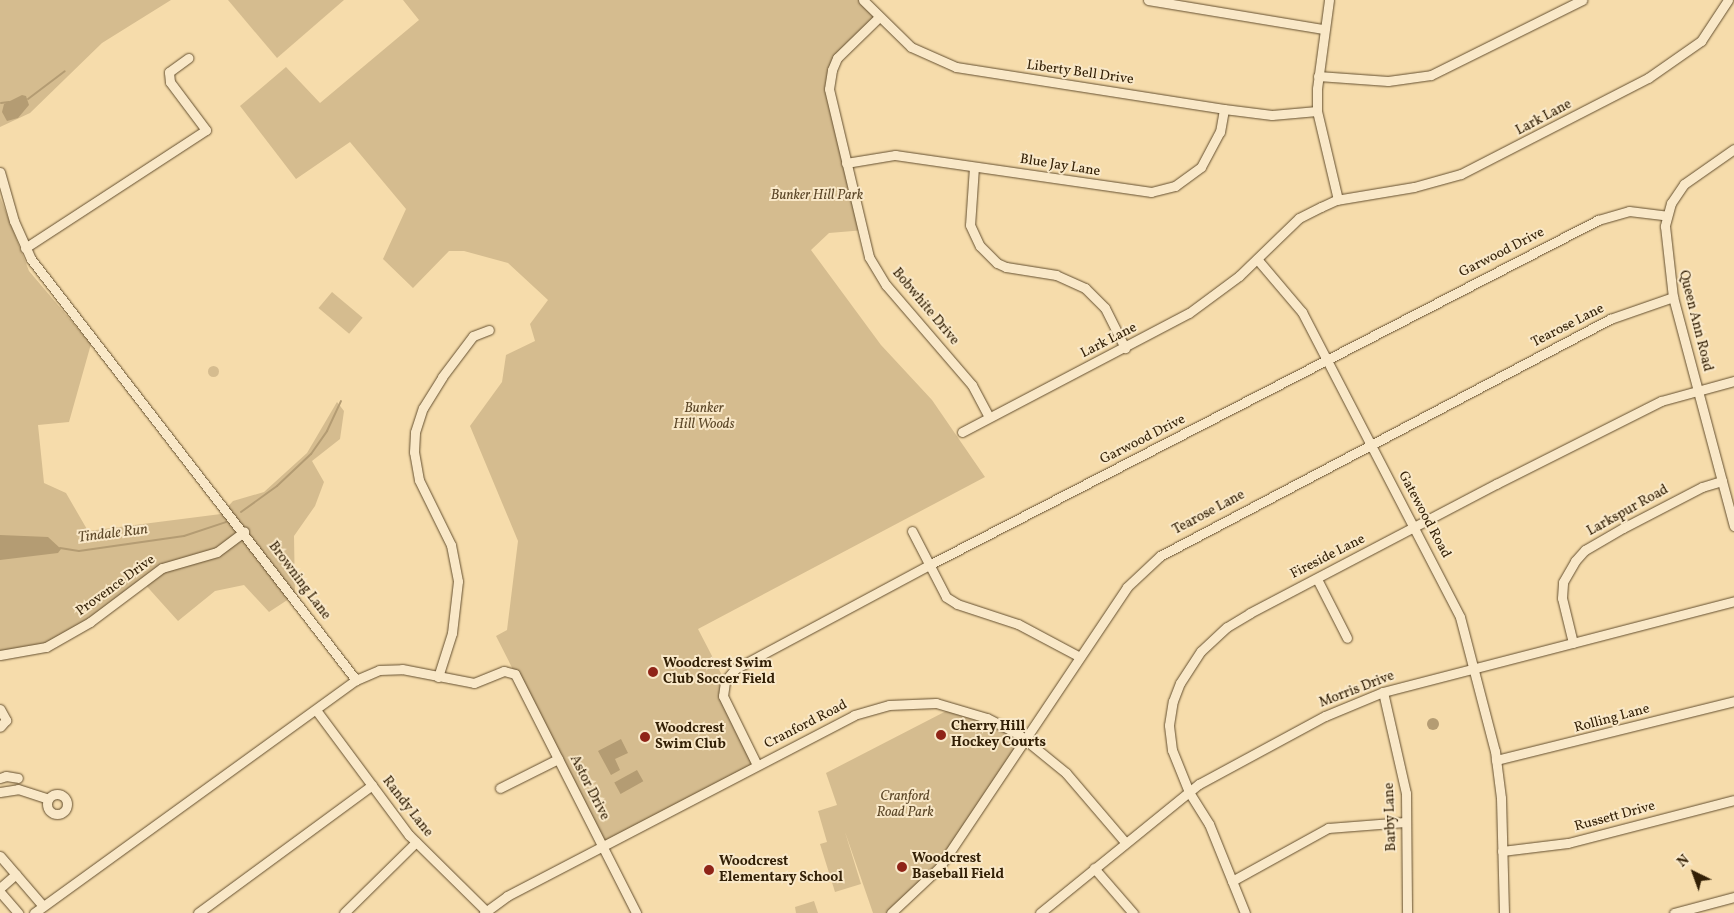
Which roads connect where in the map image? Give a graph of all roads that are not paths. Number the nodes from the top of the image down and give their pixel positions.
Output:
1 (863, 0) edge
2 (1148, 0) edge
3 (1329, 0) edge
4 (1582, 0) edge
5 (1728, 0) edge
6 (878, 18) junction
7 (1324, 29) junction
8 (188, 58) dead end
9 (1318, 76) junction
10 (1224, 109) junction
11 (1317, 111) junction
12 (1734, 149) edge
13 (846, 162) junction
14 (974, 167) junction
15 (0, 172) edge
16 (1338, 200) junction
17 (1667, 216) junction
18 (25, 248) junction
19 (1257, 259) junction
20 (1673, 297) junction
21 (489, 330) dead end
22 (1125, 348) junction
23 (1326, 359) junction
24 (1734, 380) edge
25 (1698, 390) junction
26 (989, 417) junction
27 (962, 432) dead end
28 (1370, 444) junction
29 (1722, 480) junction
30 (1734, 526) edge
31 (1415, 528) junction
32 (912, 531) dead end
33 (244, 532) junction
34 (929, 565) junction
35 (1317, 579) junction
36 (1734, 601) edge
37 (1347, 638) dead end
38 (1573, 643) junction
39 (0, 656) edge
40 (1080, 657) junction
41 (1475, 670) junction
42 (438, 677) junction
43 (356, 680) junction
44 (1383, 692) junction
45 (1734, 701) edge
46 (0, 709) edge
47 (316, 710) junction
48 (0, 727) edge
49 (1027, 740) junction
50 (558, 759) junction
51 (1496, 760) junction
52 (757, 765) junction
53 (0, 778) edge
54 (18, 778) dead end
55 (372, 785) junction
56 (500, 788) dead end
57 (0, 792) edge
58 (1189, 792) junction
59 (48, 799) dead end
60 (1734, 800) edge
61 (1405, 822) junction
62 (416, 842) junction
63 (1124, 842) junction
64 (602, 845) junction
65 (1502, 851) junction
66 (0, 856) edge
67 (1094, 868) junction
68 (16, 874) junction
69 (1232, 881) junction
70 (0, 888) edge
71 (0, 892) edge
72 (1734, 898) edge
73 (43, 906) junction
74 (485, 912) edge
75 (18, 913) edge
76 (34, 913) edge
77 (198, 913) edge
78 (344, 913) edge
79 (636, 913) edge
80 (891, 913) edge
81 (1040, 913) edge
82 (1133, 913) edge
83 (1245, 913) edge
84 (1407, 913) edge
85 (1504, 913) edge
86 (1674, 913) edge

1 - 6 street, Liberty Bell Drive
2 - 7 street
3 - 7 street
4 - 9 street
5 - 16 street, Lark Lane
6 - 10 street, Liberty Bell Drive
6 - 13 street, Bobwhite Drive
7 - 9 street
8 - 18 street
9 - 11 street
10 - 11 street, Liberty Bell Drive
10 - 14 street, Blue Jay Lane
11 - 16 street
12 - 17 street, Queen Ann Road
13 - 14 street, Blue Jay Lane
13 - 26 street, Bobwhite Drive
14 - 22 street
15 - 18 street, Browning Lane
16 - 19 street
17 - 20 street, Queen Ann Road
17 - 23 street, Garwood Drive
18 - 33 street, Browning Lane
19 - 22 street, Lark Lane
19 - 23 street, Gatewood Road
20 - 25 street, Queen Ann Road
20 - 28 street, Tearose Lane
21 - 42 street
22 - 26 street, Lark Lane
23 - 28 street, Gatewood Road
23 - 34 street, Garwood Drive
24 - 25 street, Fireside Lane
25 - 29 street, Queen Ann Road
25 - 31 street, Fireside Lane
26 - 27 street, Lark Lane
28 - 31 street, Gatewood Road
28 - 40 street, Tearose Lane
29 - 30 street, Queen Ann Road
29 - 38 street, Larkspur Road
31 - 35 street, Fireside Lane
31 - 41 street, Gatewood Road
32 - 34 street
33 - 39 street, Provence Drive
33 - 43 street, Browning Lane
34 - 40 street
34 - 52 street, Garwood Drive
35 - 37 street
35 - 58 street, Fireside Lane
36 - 38 street, Morris Drive
38 - 41 street, Morris Drive
40 - 49 street, Tearose Lane
41 - 44 street, Morris Drive
41 - 51 street, Gatewood Road
42 - 43 street
42 - 50 street, Astor Drive
43 - 47 street
44 - 58 street, Morris Drive
44 - 61 street, Barby Lane
45 - 51 street, Rolling Lane
46 - 48 street
47 - 55 street, Randy Lane
47 - 73 street
49 - 52 street, Cranford Road
49 - 63 street, Cranford Road
49 - 80 street, Tearose Lane
50 - 56 street
50 - 64 street, Astor Drive
51 - 65 street, Gatewood Road
52 - 64 street, Cranford Road
53 - 54 street
55 - 62 street, Randy Lane
55 - 77 street
57 - 59 street
58 - 63 street, Morris Drive
58 - 69 street, Fireside Lane
60 - 65 street, Russett Drive
61 - 69 street
61 - 84 street, Barby Lane
62 - 74 street, Randy Lane
62 - 78 street
63 - 67 street, Morris Drive
64 - 74 street, Cranford Road
64 - 79 street, Astor Drive
65 - 85 street, Gatewood Road
66 - 68 street
67 - 81 street, Morris Drive
67 - 82 street
68 - 70 street
68 - 73 street
69 - 83 street, Fireside Lane
71 - 75 street
72 - 86 street
73 - 76 street

